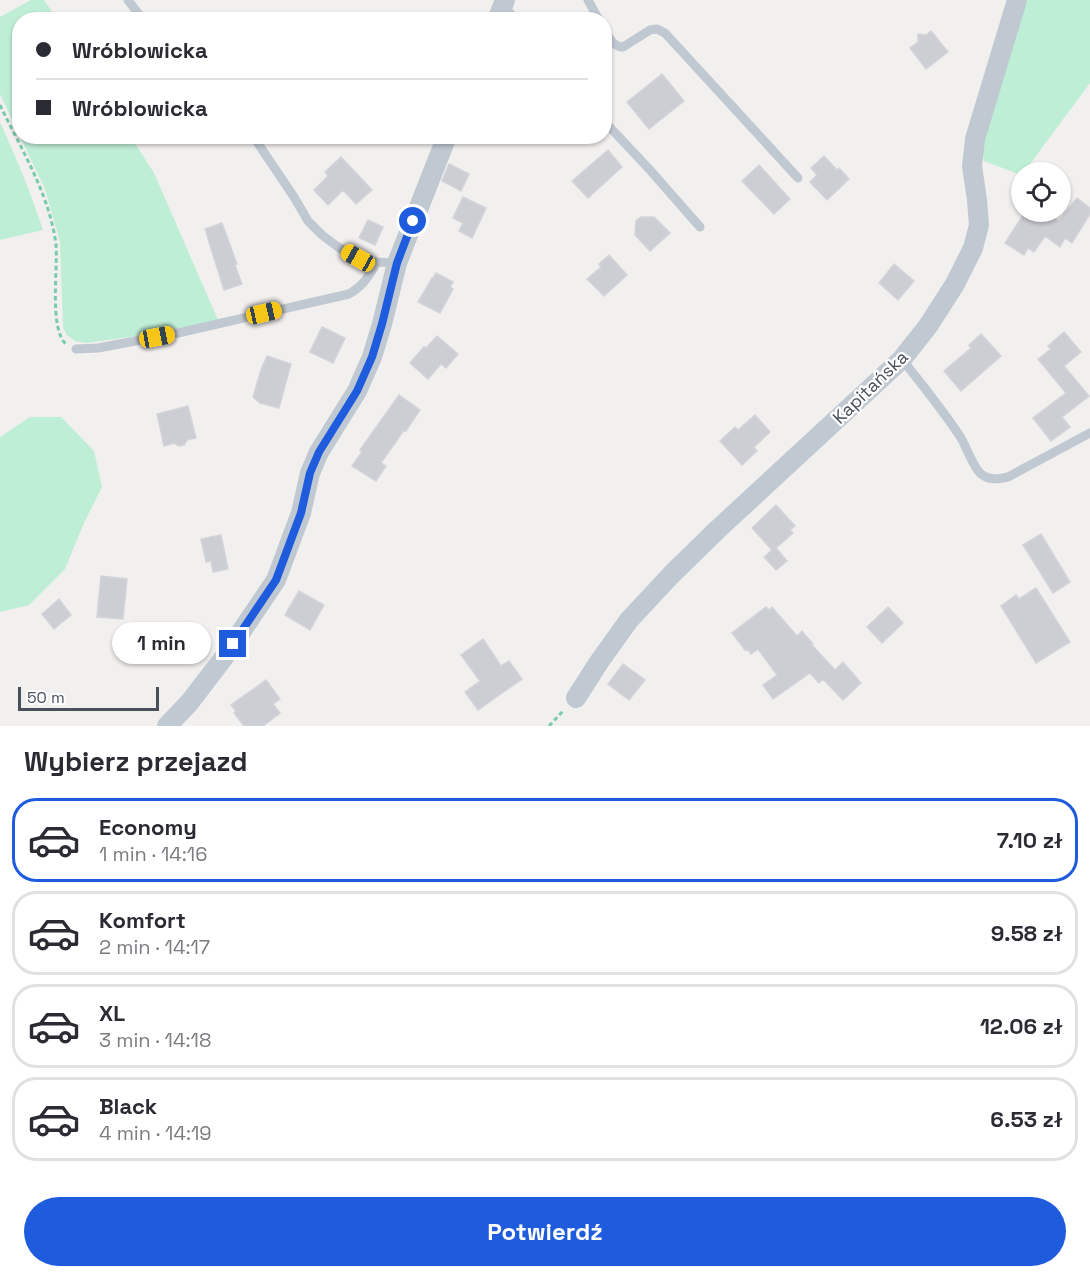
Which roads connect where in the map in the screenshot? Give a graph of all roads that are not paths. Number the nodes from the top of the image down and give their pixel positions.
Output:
1 (1017, 0) edge
2 (612, 42) edge
3 (612, 130) edge
4 (258, 144) edge
5 (443, 144) edge
6 (798, 178) dead end
7 (700, 227) dead end
8 (387, 263) junction
9 (76, 349) road end
10 (902, 359) junction
11 (1090, 433) edge
12 (576, 698) dead end
13 (167, 726) edge

1 - 10 street, Kapitańska
2 - 6 lane
3 - 7 lane
4 - 8 lane
5 - 8 street
8 - 9 lane
8 - 13 street
10 - 11 lane
10 - 12 street, Kapitańska

